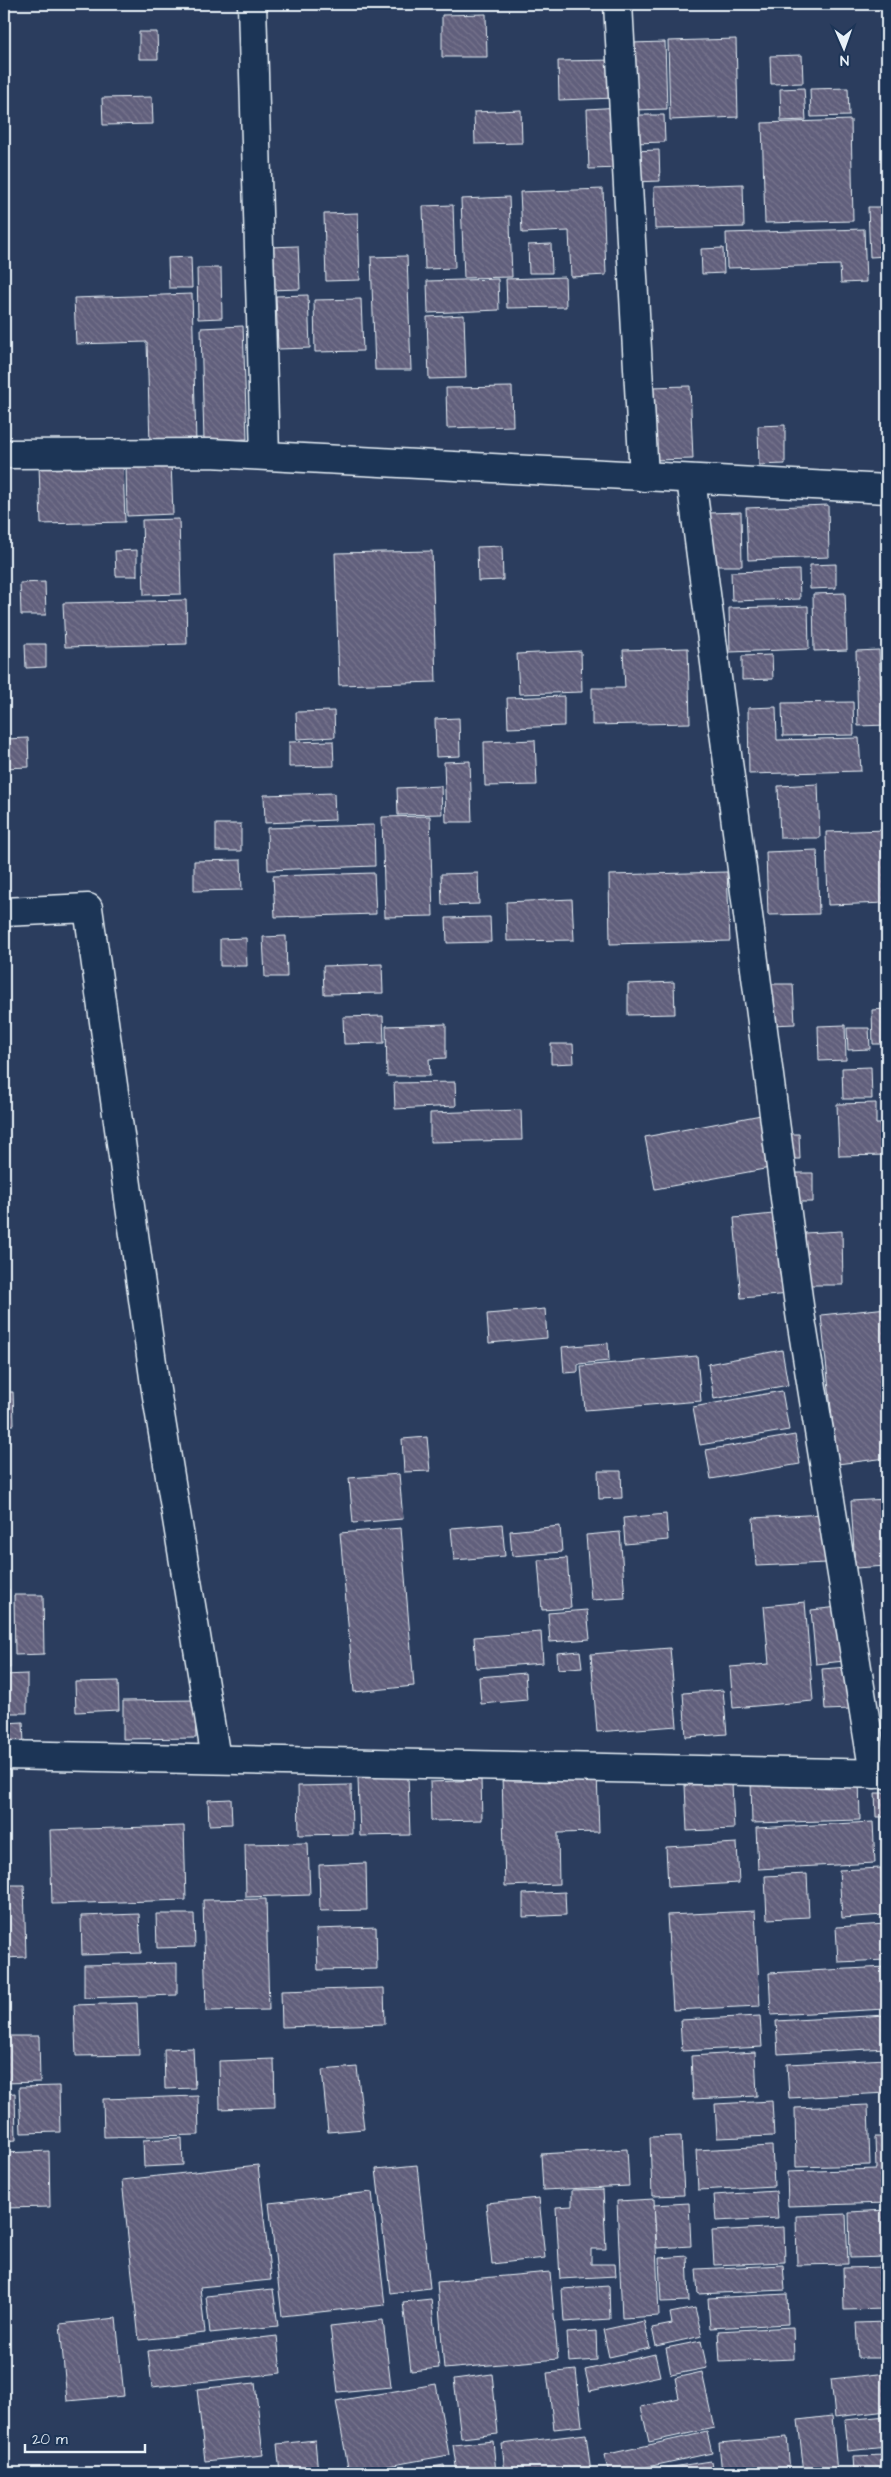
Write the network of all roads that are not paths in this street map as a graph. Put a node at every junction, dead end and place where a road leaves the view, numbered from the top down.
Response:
1 (252, 4) edge
2 (618, 4) edge
3 (4, 454) edge
4 (265, 455) junction
5 (644, 476) junction
6 (692, 479) junction
7 (887, 489) edge
8 (4, 912) edge
9 (4, 1755) edge
10 (216, 1759) junction
11 (881, 1774) edge

1 - 4 street
2 - 5 street
3 - 4 street
4 - 5 street
5 - 6 street
6 - 7 street
6 - 11 street
8 - 10 street
9 - 10 street
10 - 11 street

